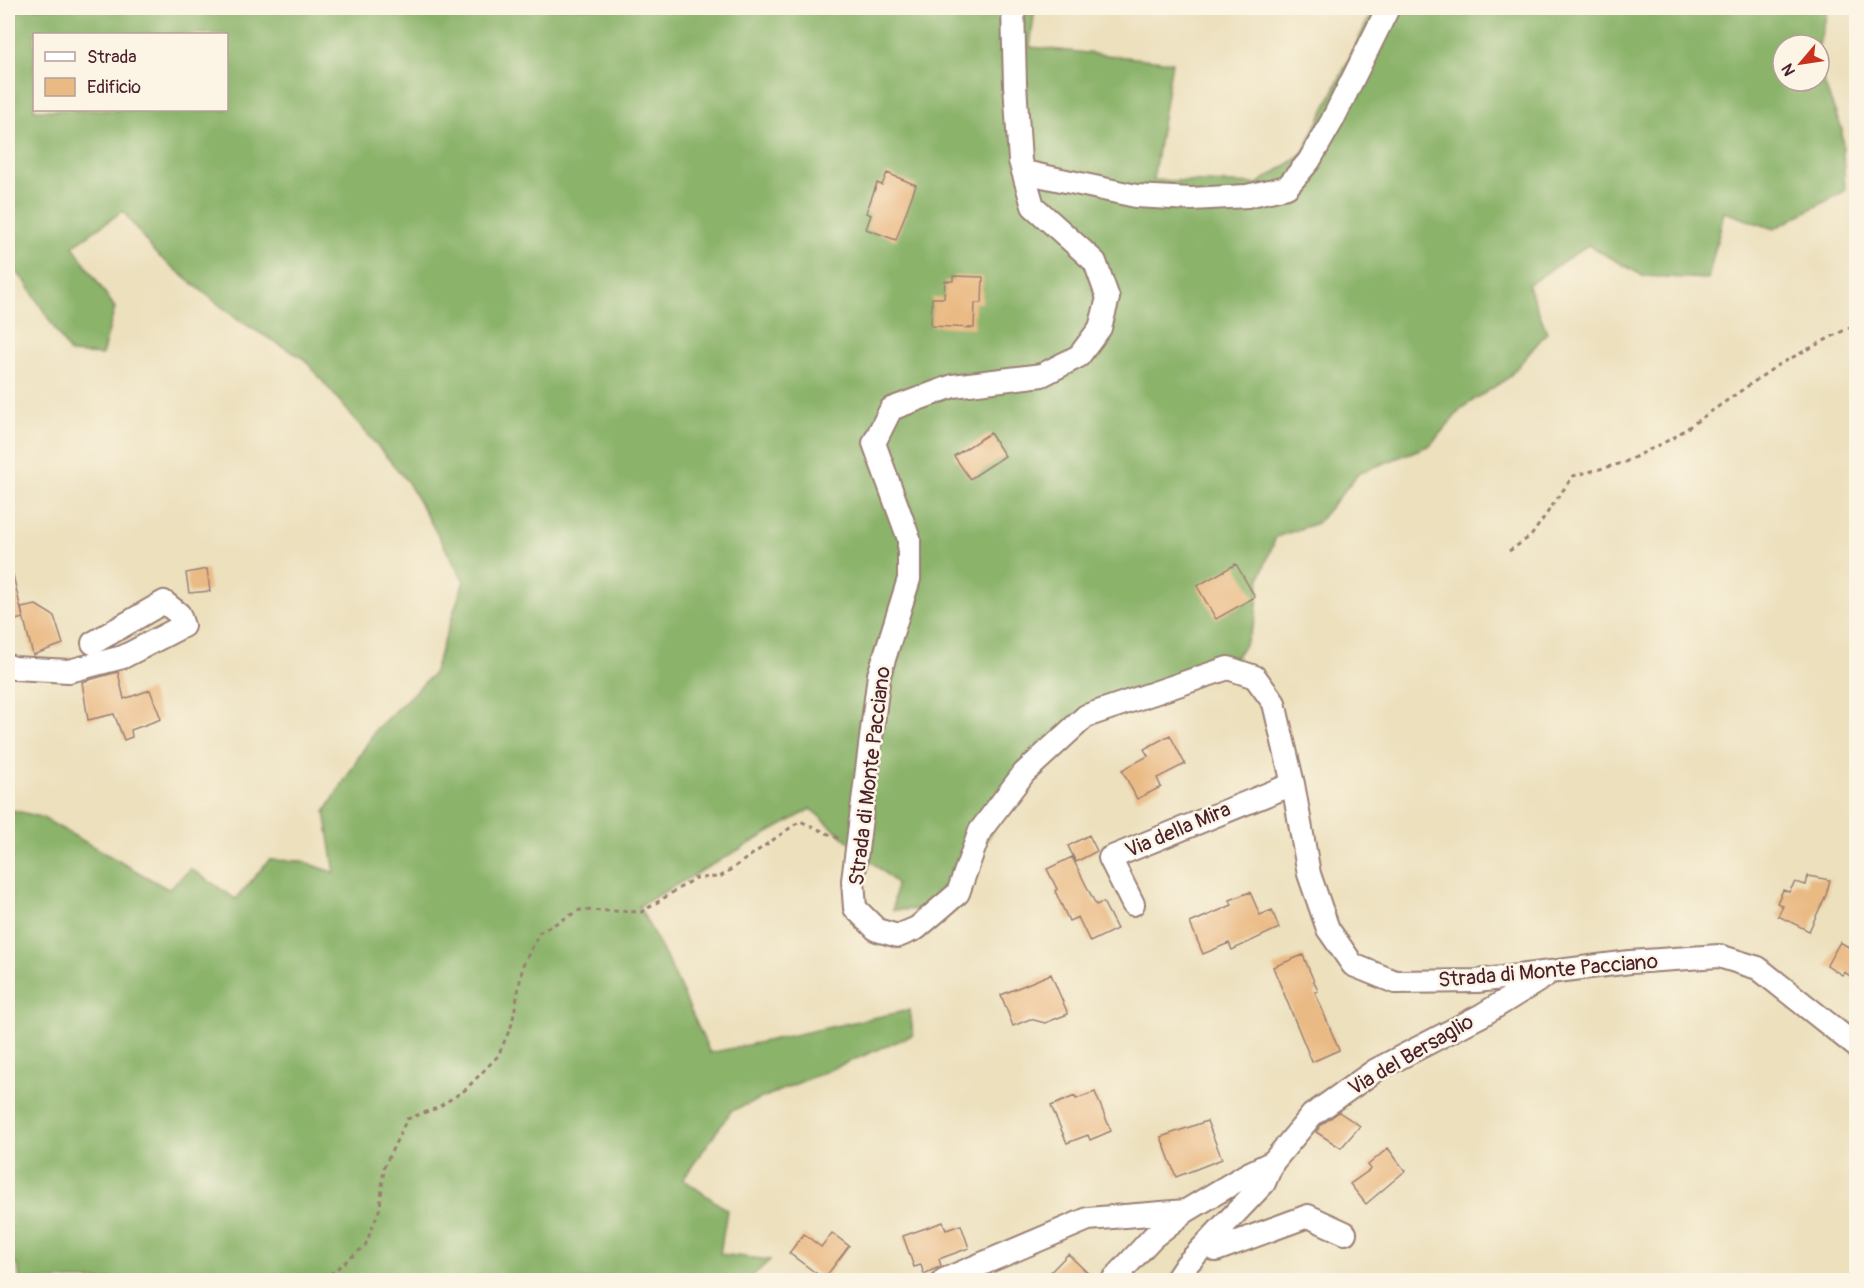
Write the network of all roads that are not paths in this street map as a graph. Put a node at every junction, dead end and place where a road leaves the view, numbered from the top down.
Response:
1 (1013, 8) edge
2 (1388, 8) edge
3 (1024, 172) junction
4 (93, 642) dead end
5 (8, 666) edge
6 (1293, 784) junction
7 (1133, 904) dead end
8 (1551, 973) junction
9 (1857, 1046) edge
10 (1273, 1162) junction
11 (1186, 1211) junction
12 (1345, 1233) dead end
13 (1206, 1245) junction
14 (944, 1281) edge
15 (1113, 1281) edge
16 (1176, 1281) edge

1 - 3 street, Strada di Monte Pacciano
2 - 3 street
3 - 6 street, Strada di Monte Pacciano
4 - 5 street
6 - 7 street, Via della Mira
6 - 8 street, Strada di Monte Pacciano
8 - 9 street, Strada di Monte Pacciano
8 - 10 street, Via del Bersaglio
10 - 11 street, Via del Bersaglio
10 - 13 street
11 - 14 street
11 - 15 street, Via del Bersaglio
12 - 13 street
13 - 16 street

